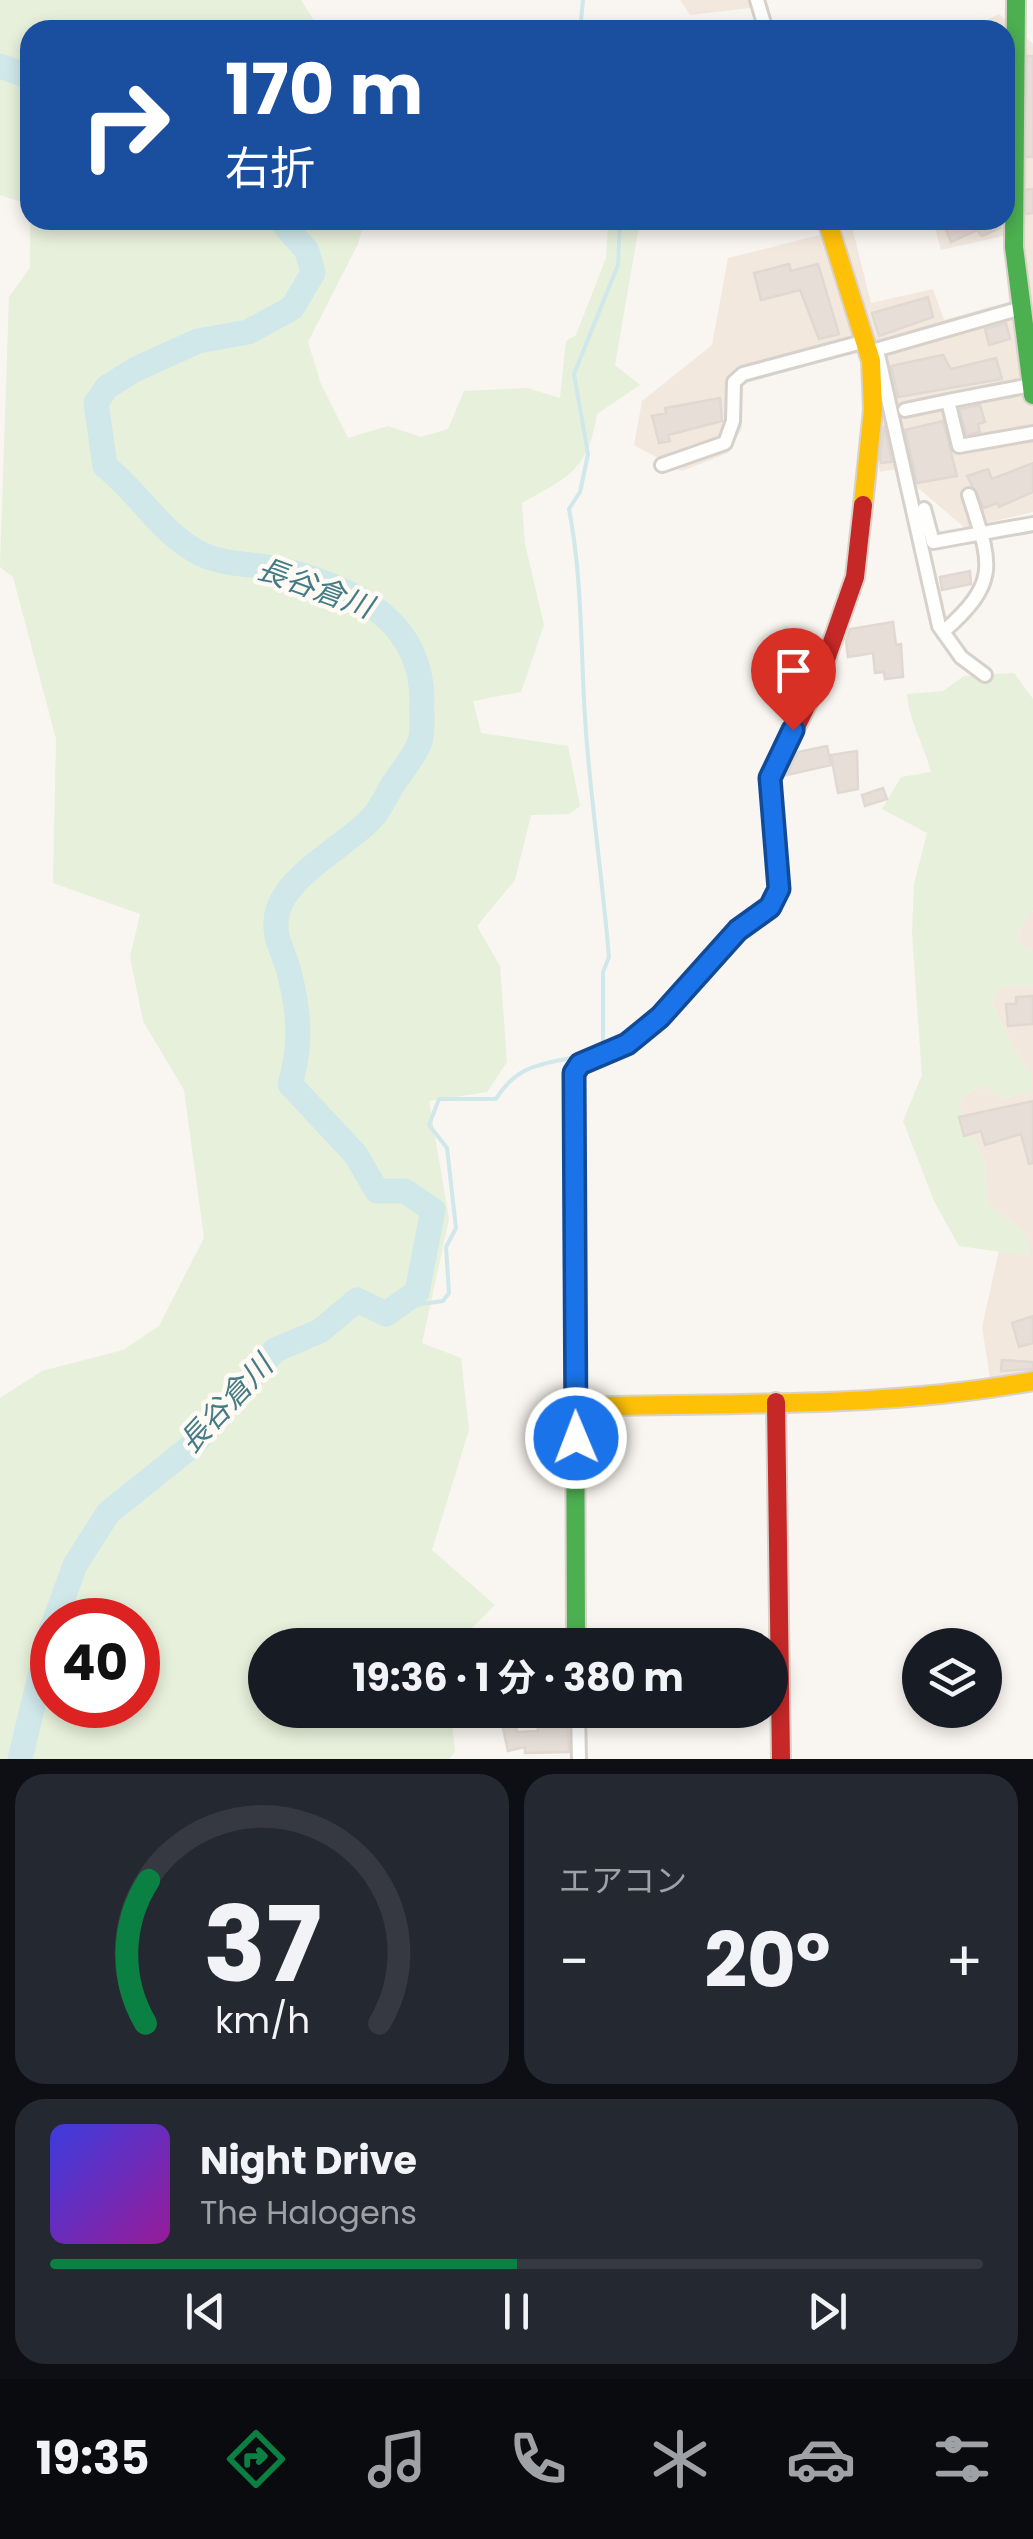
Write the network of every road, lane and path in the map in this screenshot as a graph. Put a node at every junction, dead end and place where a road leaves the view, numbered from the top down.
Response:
1 (830, 230) edge
2 (1013, 230) edge
3 (1018, 309) junction
4 (871, 348) junction
5 (1032, 390) edge
6 (948, 401) junction
7 (905, 410) dead end
8 (1033, 433) edge
9 (662, 465) dead end
10 (969, 495) dead end
11 (924, 509) dead end
12 (1033, 524) edge
13 (982, 536) junction
14 (943, 632) junction
15 (985, 675) dead end
16 (1033, 1381) edge
17 (776, 1402) junction
18 (576, 1408) junction
19 (576, 1628) edge
20 (578, 1728) edge
21 (579, 1759) edge
22 (781, 1759) edge

1 - 4 street
2 - 3 street
3 - 4 street
3 - 5 street
4 - 9 street
4 - 14 street
4 - 18 street
5 - 6 street
6 - 7 street
6 - 8 street
10 - 13 street
11 - 13 street
12 - 13 street
13 - 14 street
14 - 15 street
16 - 17 street
17 - 18 street
17 - 22 street
18 - 19 street
20 - 21 street

